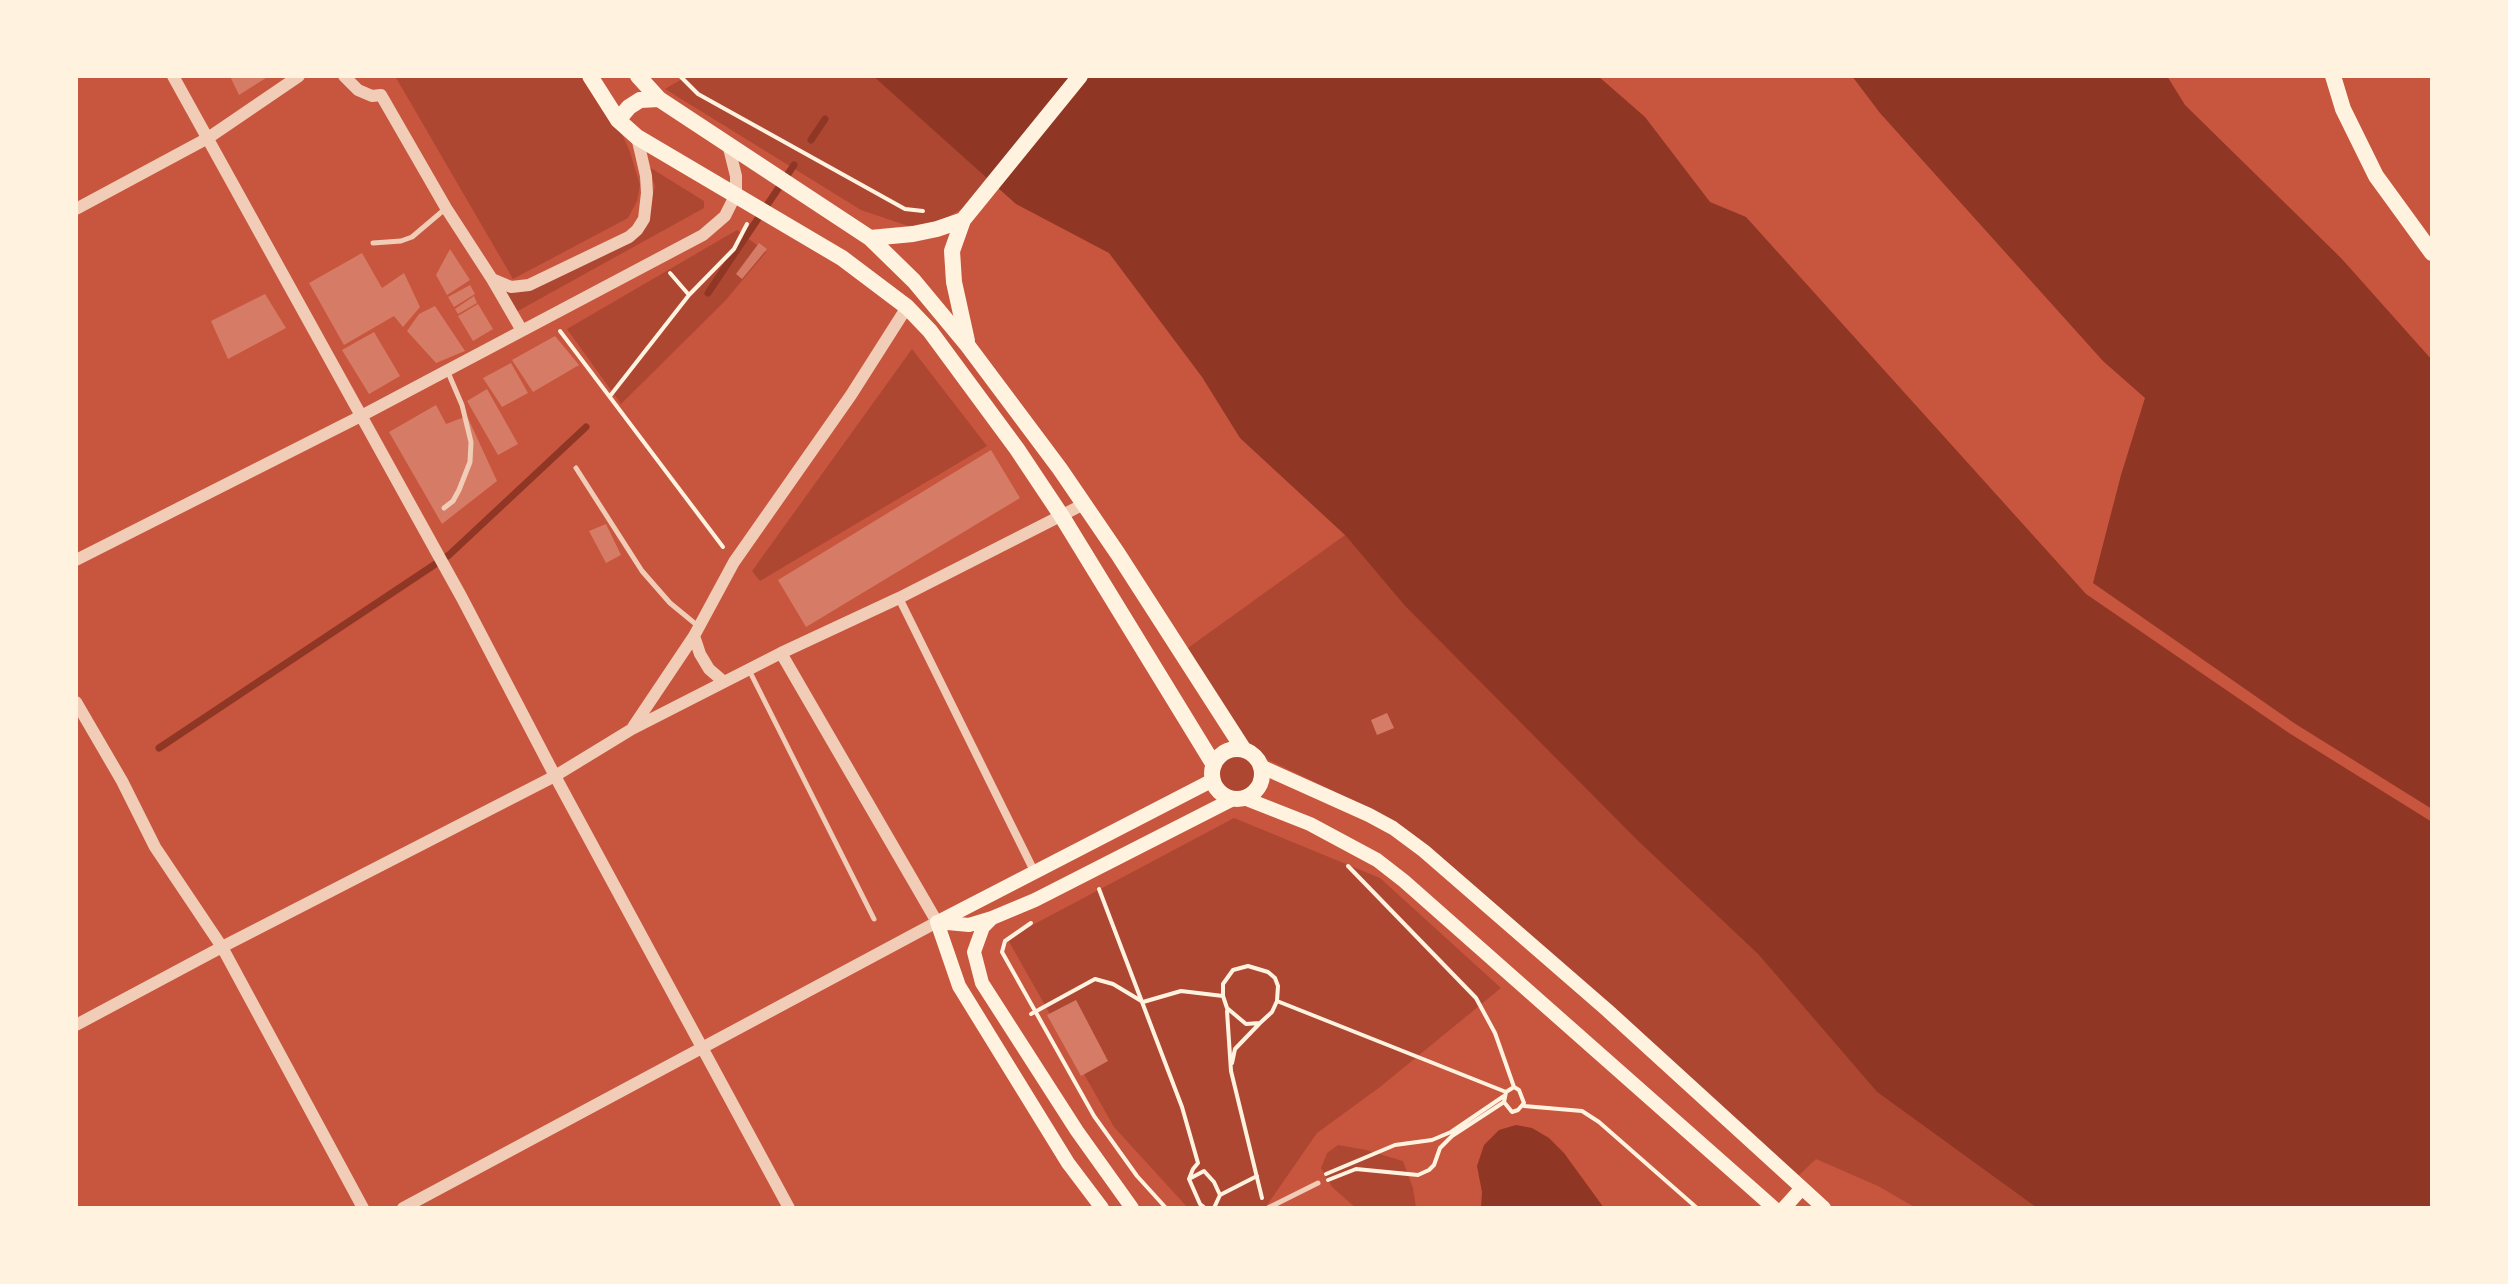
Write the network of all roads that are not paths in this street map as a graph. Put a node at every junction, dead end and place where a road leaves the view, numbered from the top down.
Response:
1 (173, 76) edge
2 (299, 76) edge
3 (344, 76) edge
4 (590, 76) edge
5 (638, 76) edge
6 (1080, 76) edge
7 (2333, 76) edge
8 (659, 99) junction
9 (618, 120) junction
10 (637, 137) junction
11 (208, 138) junction
12 (728, 144) junction
13 (736, 194) junction
14 (446, 208) junction
15 (76, 209) edge
16 (963, 220) junction
17 (870, 238) junction
18 (373, 243) dead end
19 (2432, 253) edge
20 (492, 279) junction
21 (907, 307) junction
22 (521, 329) junction
23 (968, 346) junction
24 (447, 369) junction
25 (361, 416) junction
26 (576, 468) dead end
27 (1084, 504) junction
28 (444, 508) dead end
29 (1061, 515) junction
30 (76, 560) edge
31 (899, 598) junction
32 (697, 631) junction
33 (781, 653) junction
34 (749, 669) junction
35 (724, 682) junction
36 (76, 703) edge
37 (632, 729) junction
38 (1244, 750) junction
39 (1260, 766) junction
40 (1213, 772) junction
41 (555, 776) junction
42 (1240, 798) junction
43 (1035, 873) junction
44 (992, 918) junction
45 (874, 919) dead end
46 (937, 922) junction
47 (222, 947) junction
48 (76, 1025) edge
49 (703, 1047) junction
50 (1317, 1181) road end
51 (1802, 1188) junction
52 (1266, 1206) edge
53 (363, 1208) edge
54 (403, 1208) edge
55 (789, 1208) edge
56 (1102, 1208) edge
57 (1132, 1208) edge
58 (1774, 1208) edge
59 (1784, 1208) edge
60 (1824, 1208) edge

1 - 11 street
2 - 11 street
3 - 14 street
4 - 9 main road
5 - 8 main road
6 - 16 main road
7 - 19 main road
8 - 9 main road
8 - 12 main road
9 - 10 main road
10 - 13 main road
10 - 20 street
11 - 15 street
11 - 25 street
12 - 13 street
12 - 17 main road
13 - 21 main road
13 - 22 street
14 - 18 lane
14 - 20 street
16 - 17 main road
16 - 23 main road
17 - 23 main road
20 - 22 street
21 - 29 main road
21 - 32 street
22 - 24 street
23 - 27 main road
24 - 25 street
24 - 28 lane
25 - 30 street
25 - 41 street
26 - 32 lane
27 - 29 street
27 - 38 main road
29 - 31 street
29 - 40 main road
31 - 33 street
31 - 43 street
32 - 35 street
32 - 37 street
33 - 34 street
33 - 46 street
34 - 35 street
34 - 45 lane
35 - 37 street
36 - 47 street
37 - 41 street
38 - 39 main road
38 - 40 main road
39 - 42 main road
39 - 51 main road
40 - 42 main road
40 - 43 main road
41 - 47 street
41 - 49 street
42 - 44 main road
42 - 58 main road
43 - 46 main road
44 - 46 main road
44 - 57 main road
46 - 49 street
46 - 56 main road
47 - 48 street
47 - 53 street
49 - 54 street
49 - 55 street
50 - 52 lane
51 - 59 main road
51 - 60 main road

